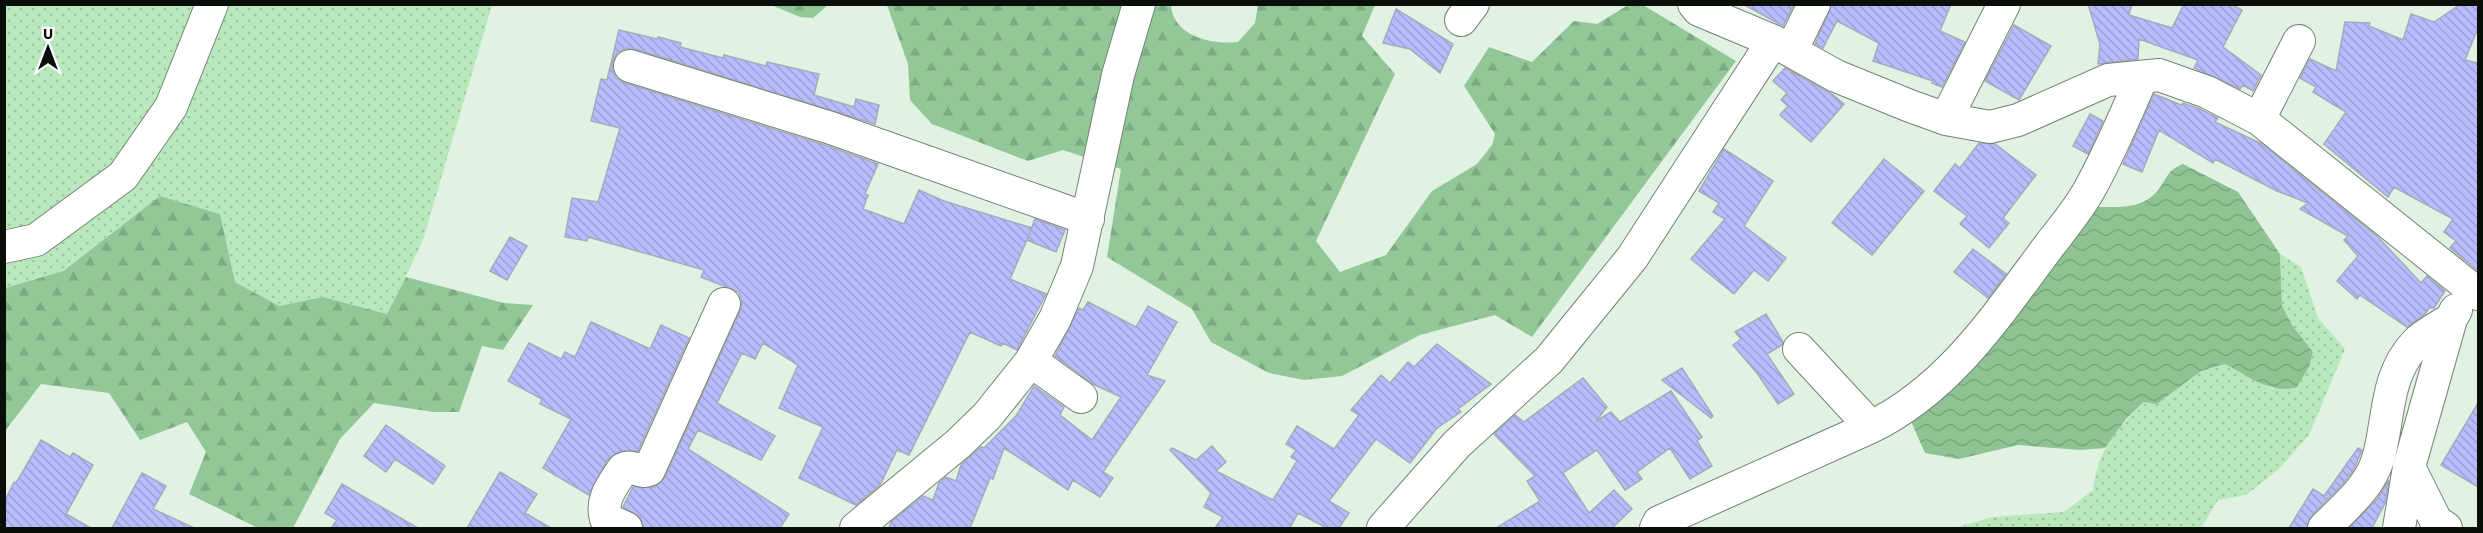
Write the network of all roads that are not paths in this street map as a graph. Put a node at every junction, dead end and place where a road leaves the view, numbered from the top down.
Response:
1 (212, 4) edge
2 (1139, 4) edge
3 (1694, 4) edge
4 (1814, 4) edge
5 (2004, 4) edge
6 (2299, 41) dead end
7 (1782, 46) junction
8 (630, 66) dead end
9 (2142, 76) junction
10 (1946, 119) junction
11 (2259, 119) junction
12 (1088, 219) junction
13 (4, 247) edge
14 (2474, 290) edge
15 (724, 304) dead end
16 (2451, 319) junction
17 (1799, 349) dead end
18 (1031, 361) junction
19 (1081, 397) dead end
20 (1871, 427) junction
21 (2409, 466) junction
22 (1395, 524) edge
23 (2439, 526) edge
24 (626, 528) edge
25 (856, 528) edge
26 (1656, 528) edge
27 (2325, 528) edge
28 (2399, 528) edge

1 - 13 street
2 - 12 street
3 - 7 street
4 - 7 street
5 - 10 street
6 - 11 street
7 - 10 street
7 - 22 street
8 - 12 street
9 - 10 street
9 - 11 street
9 - 20 street
11 - 14 street
12 - 18 street
14 - 16 street
15 - 24 street
16 - 21 street
16 - 27 street
17 - 20 street
18 - 19 street
18 - 25 street
20 - 26 street
21 - 23 street
21 - 28 street

